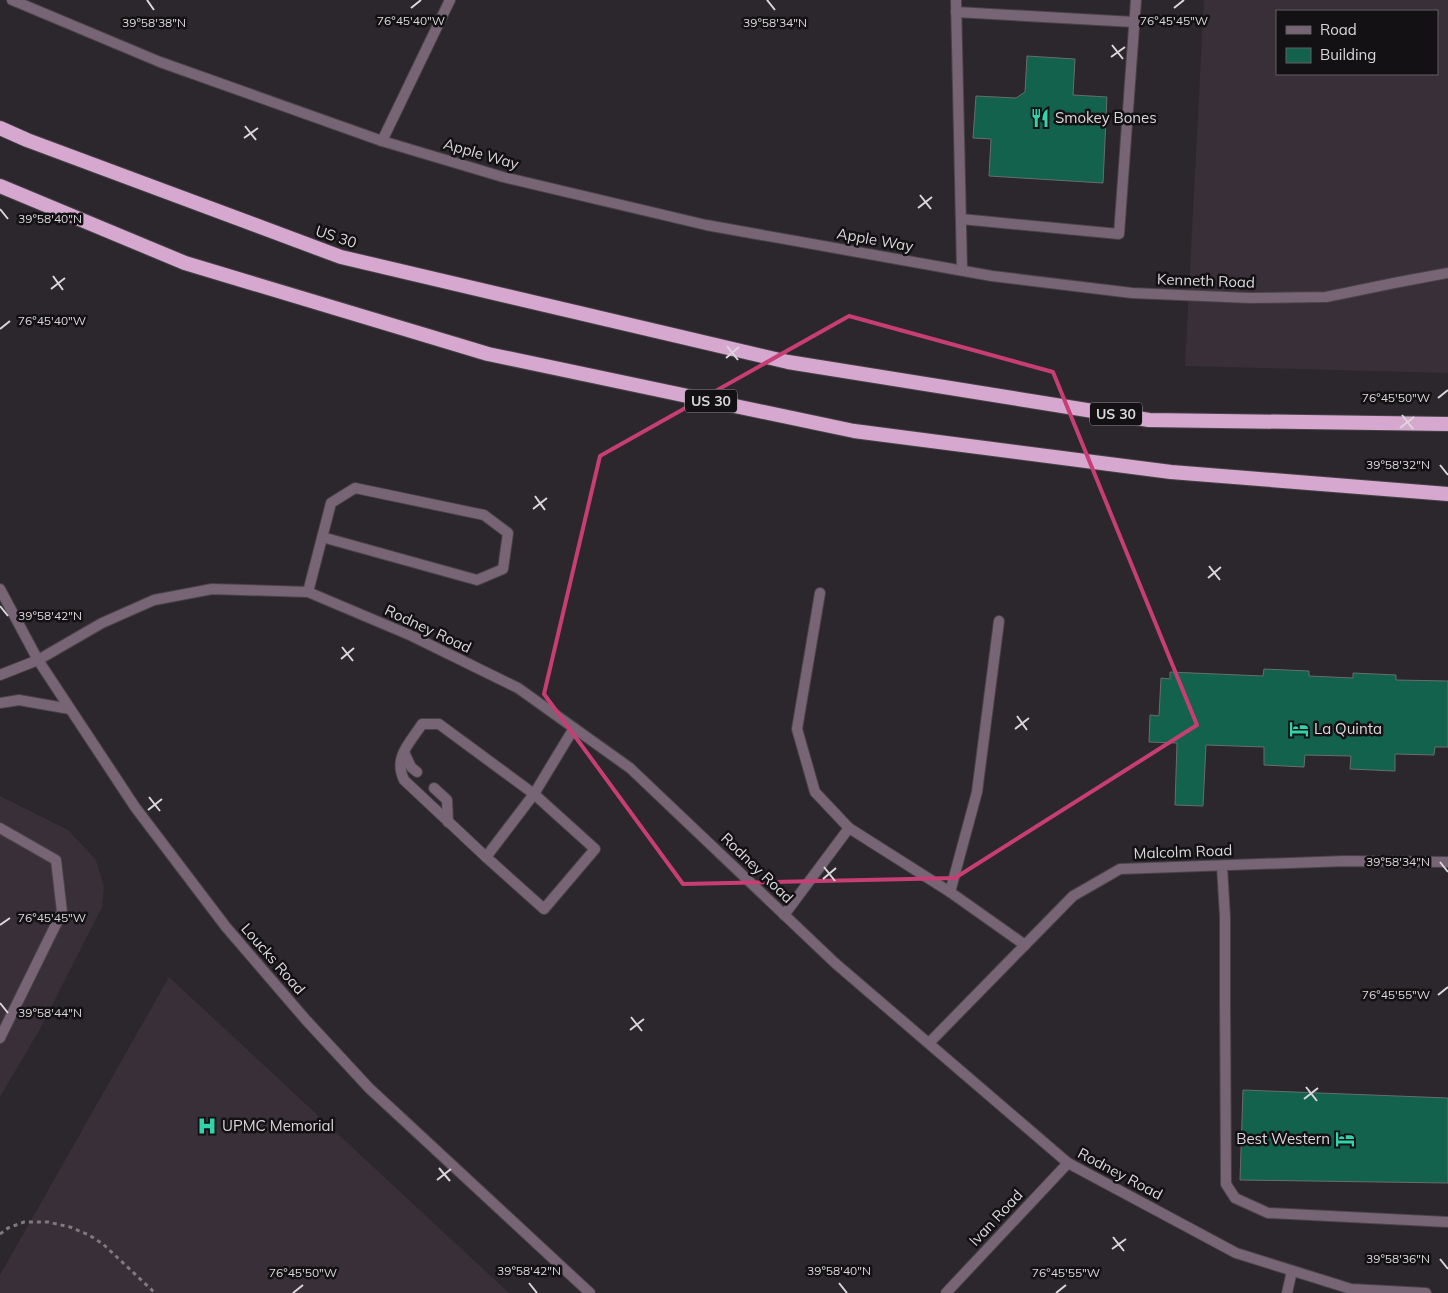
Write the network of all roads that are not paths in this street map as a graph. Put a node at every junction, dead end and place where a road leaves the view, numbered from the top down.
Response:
1 (12, 0) edge
2 (450, 0) edge
3 (956, 0) edge
4 (1136, 0) edge
5 (956, 12) junction
6 (1134, 22) junction
7 (0, 128) edge
8 (382, 141) junction
9 (0, 186) edge
10 (961, 219) junction
11 (962, 270) junction
12 (1448, 273) edge
13 (1448, 424) edge
14 (1448, 494) edge
15 (322, 537) junction
16 (0, 589) edge
17 (308, 592) junction
18 (820, 593) dead end
19 (999, 621) dead end
20 (38, 660) junction
21 (0, 675) edge
22 (0, 703) edge
23 (70, 709) junction
24 (574, 728) junction
25 (404, 752) junction
26 (416, 772) dead end
27 (434, 788) dead end
28 (534, 794) junction
29 (448, 822) junction
30 (0, 828) edge
31 (850, 828) junction
32 (486, 858) junction
33 (1448, 862) edge
34 (1222, 866) junction
35 (950, 892) junction
36 (784, 915) junction
37 (1025, 945) junction
38 (0, 1038) edge
39 (928, 1043) junction
40 (1068, 1164) junction
41 (1448, 1222) edge
42 (1292, 1271) junction
43 (590, 1293) edge
44 (946, 1293) edge
45 (1287, 1293) edge
46 (1426, 1293) edge

1 - 8 street, Apple Way
2 - 8 street
3 - 5 street
4 - 6 street
5 - 6 street
5 - 10 street
6 - 10 street
7 - 13 highway, US 30 / US 30
8 - 11 street, Apple Way
9 - 14 highway, US 30 / US 30
10 - 11 street
11 - 12 street, Kenneth Road
15 - 15 street
15 - 17 street
16 - 20 street, Loucks Road
17 - 20 street, Rodney Road
17 - 24 street, Rodney Road
18 - 31 street
19 - 35 street
20 - 21 street, Rodney Road
20 - 23 street, Loucks Road
22 - 23 street
23 - 43 street, Loucks Road
24 - 28 street
24 - 36 street, Rodney Road
25 - 26 street
25 - 28 street
25 - 29 street
27 - 29 street
28 - 32 street
28 - 32 street
29 - 32 street
30 - 38 street
31 - 35 street
31 - 36 street
33 - 34 street, Malcolm Road
34 - 37 street, Malcolm Road
34 - 41 street
35 - 37 street
36 - 39 street, Rodney Road
37 - 39 street, Malcolm Road
39 - 40 street, Rodney Road
40 - 42 street, Rodney Road
40 - 44 street, Ivan Road
42 - 45 street
42 - 46 street, Rodney Road

